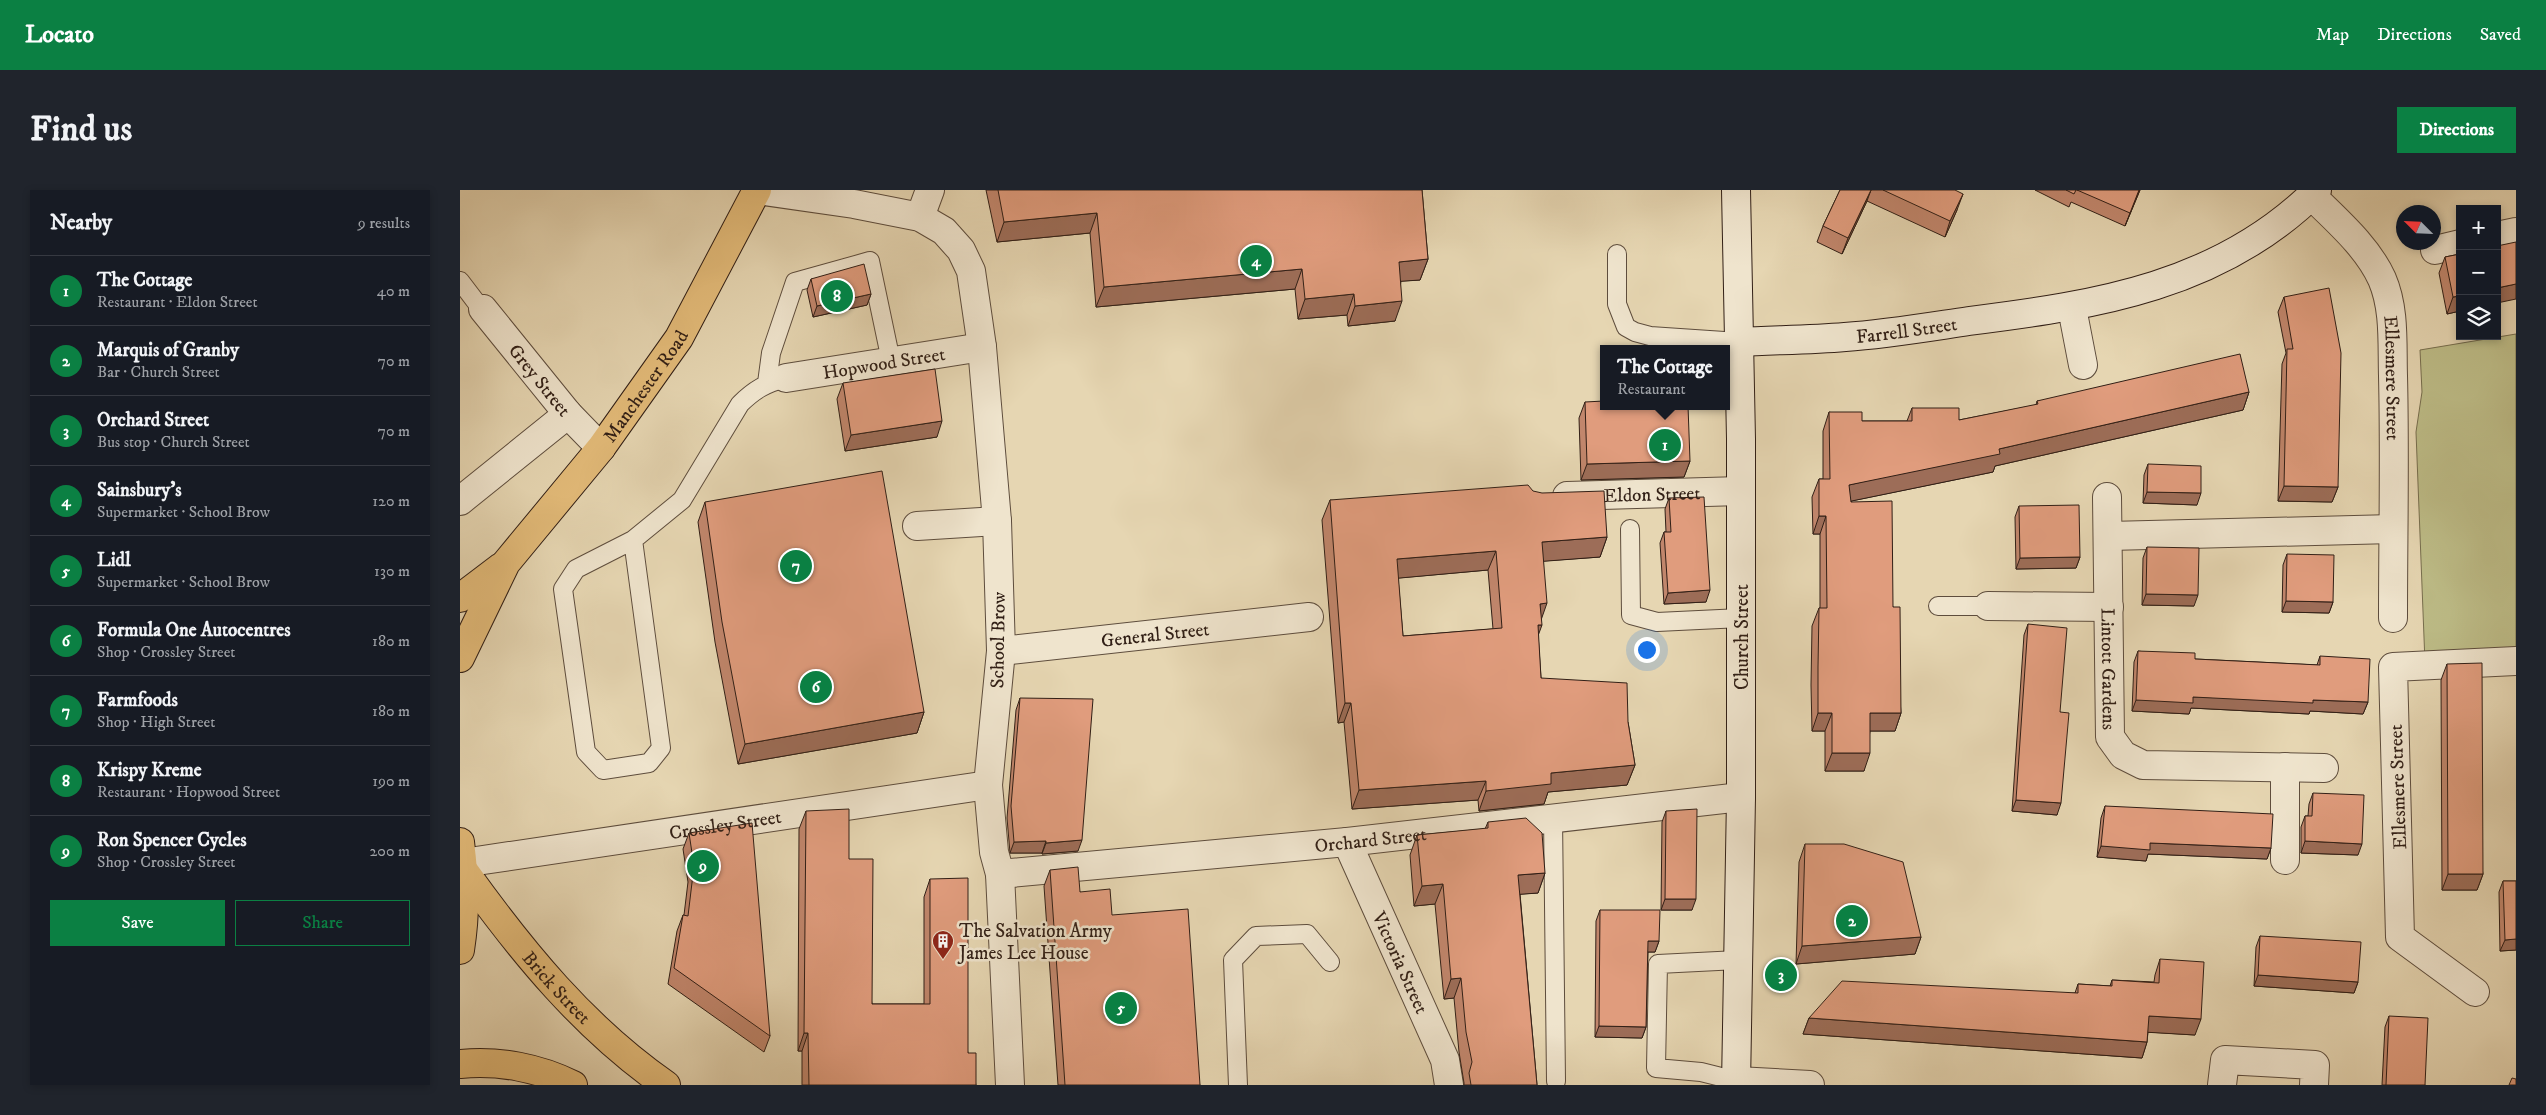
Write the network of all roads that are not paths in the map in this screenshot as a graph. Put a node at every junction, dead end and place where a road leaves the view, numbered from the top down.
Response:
1 (757, 190) edge
2 (930, 190) edge
3 (1736, 190) edge
4 (2314, 193) edge
5 (920, 217) junction
6 (2516, 232) edge
7 (2501, 235) edge
8 (1617, 254) dead end
9 (460, 282) edge
10 (483, 308) joint
11 (2072, 308) junction
12 (1739, 342) junction
13 (982, 348) junction
14 (891, 361) junction
15 (2083, 365) dead end
16 (776, 380) junction
17 (568, 414) junction
18 (601, 448) junction
19 (1741, 491) junction
20 (1543, 497) edge
21 (2107, 497) dead end
22 (460, 501) edge
23 (996, 520) junction
24 (916, 526) dead end
25 (1630, 529) dead end
26 (2393, 529) junction
27 (2109, 536) junction
28 (633, 540) junction
29 (506, 563) junction
30 (460, 598) edge
31 (1938, 606) dead end
32 (1988, 606) joint
33 (2109, 607) junction
34 (1309, 617) dead end
35 (1741, 618) junction
36 (2393, 618) dead end
37 (1001, 652) junction
38 (460, 658) edge
39 (2516, 661) edge
40 (2285, 767) junction
41 (2324, 768) dead end
42 (988, 785) junction
43 (1741, 796) junction
44 (1553, 817) junction
45 (1347, 842) junction
46 (462, 859) edge
47 (2286, 860) dead end
48 (1000, 874) junction
49 (460, 950) edge
50 (1738, 960) junction
51 (1330, 962) dead end
52 (2475, 992) dead end
53 (460, 1064) edge
54 (1556, 1081) dead end
55 (1736, 1083) edge
56 (573, 1085) edge
57 (666, 1085) edge
58 (1010, 1085) edge
59 (1238, 1085) edge
60 (1449, 1085) edge
61 (1810, 1085) edge
62 (2222, 1085) edge
63 (2314, 1085) edge

1 - 5 street, School Brow
1 - 18 main road, Manchester Road
2 - 5 street
3 - 12 street, Church Street
4 - 11 street, Farrell Street
4 - 26 street, Ellesmere Street
5 - 13 street, School Brow
6 - 7 street
8 - 12 lane
9 - 10 lane
10 - 17 street, Grey Street
11 - 12 street, Farrell Street
11 - 15 street
12 - 19 street, Church Street
13 - 14 street, Hopwood Street
13 - 23 street, School Brow
14 - 16 street, Hopwood Street
14 - 16 lane
16 - 28 lane
17 - 18 street, Grey Street
17 - 22 street
18 - 29 main road, Manchester Road
19 - 20 street, Eldon Street
19 - 35 street, Church Street
21 - 27 street, Lintott Gardens
23 - 24 street
23 - 37 street, School Brow
25 - 35 lane
26 - 27 street
26 - 36 street, Ellesmere Street
27 - 33 street, Lintott Gardens
28 - 28 lane
29 - 30 main road, Manchester Road
29 - 38 main road, Manchester Road
31 - 32 lane
32 - 33 street
33 - 40 street, Lintott Gardens
34 - 37 street, General Street
35 - 43 street, Church Street
37 - 42 street, School Brow
39 - 52 street, Ellesmere Street
40 - 41 street, Lintott Gardens
40 - 47 street
42 - 46 street, Crossley Street
42 - 48 street, School Brow
43 - 44 street, Orchard Street
43 - 50 street, Church Street
44 - 45 street, Orchard Street
44 - 54 lane
45 - 48 street, Orchard Street
45 - 60 street, Victoria Street
46 - 49 main road
46 - 57 main road, Brick Street
48 - 58 street, School Brow
50 - 55 street, Church Street
50 - 55 lane
51 - 59 lane
53 - 56 main road
55 - 61 street
62 - 63 street

